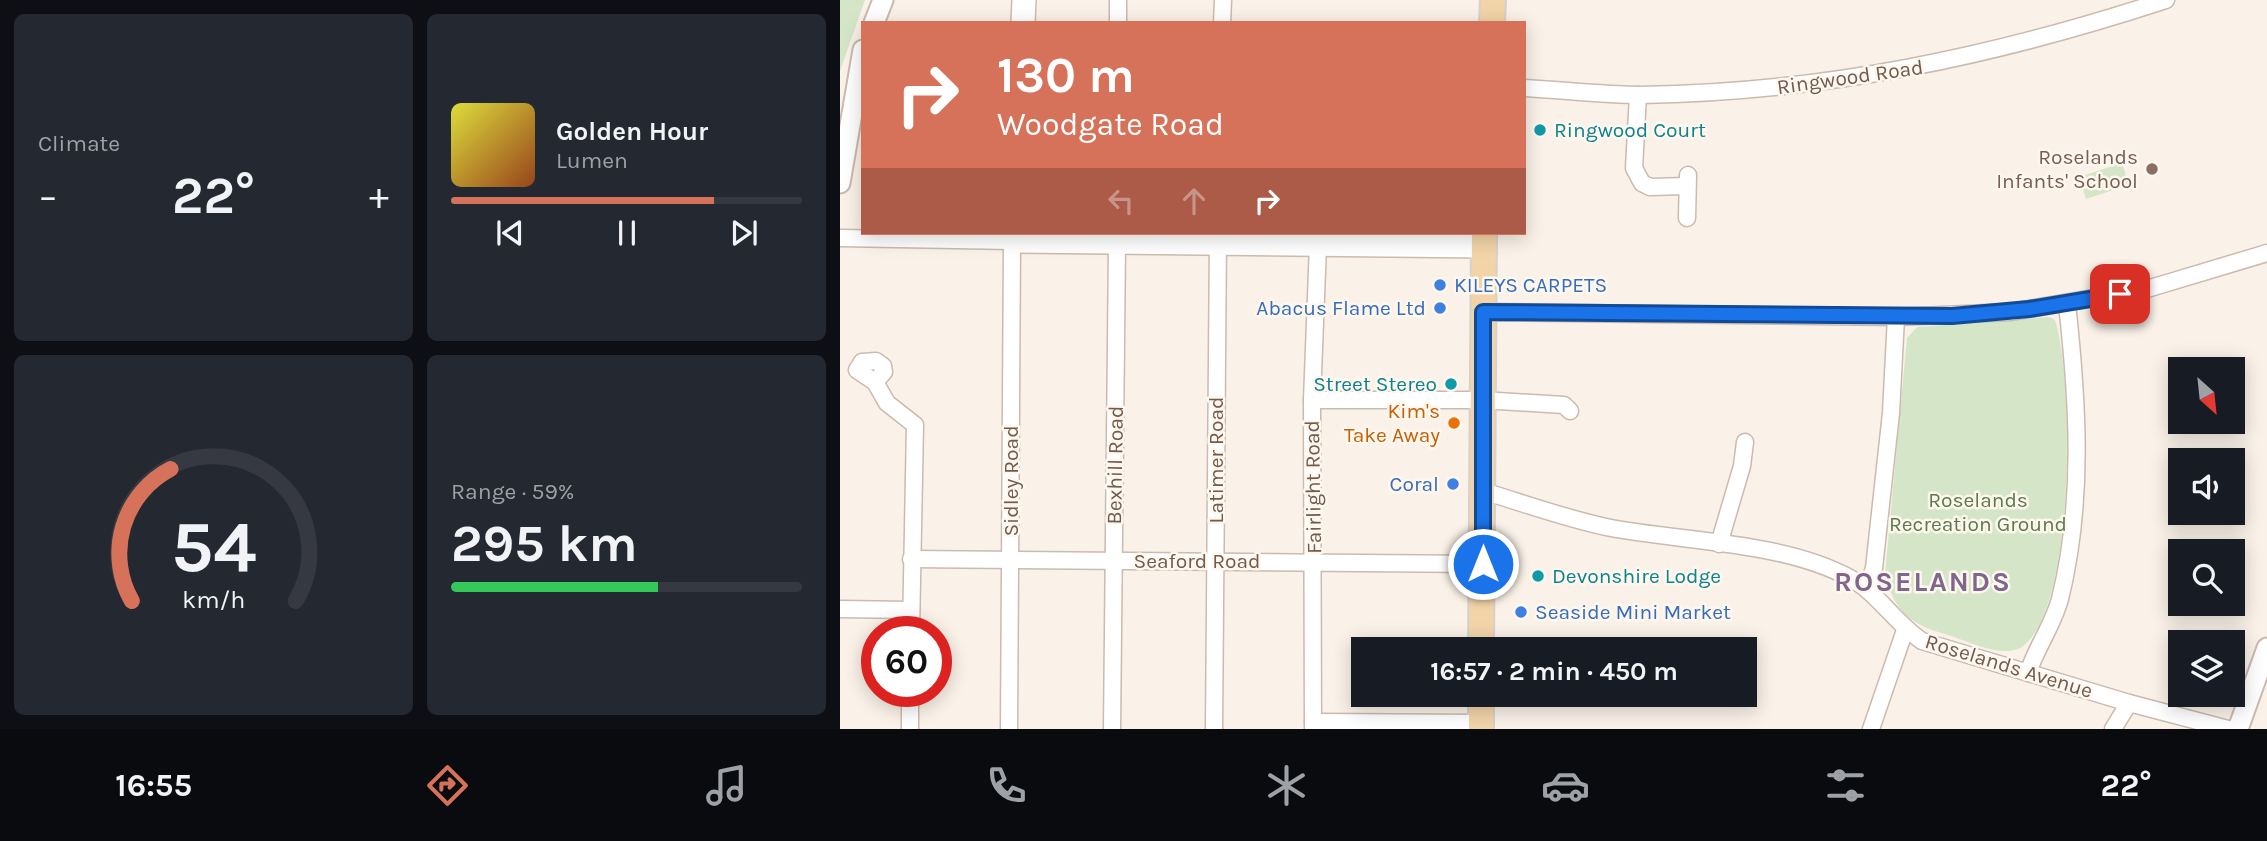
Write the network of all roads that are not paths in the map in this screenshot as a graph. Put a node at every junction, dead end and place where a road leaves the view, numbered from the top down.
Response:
1 (883, 0) edge
2 (1024, 0) edge
3 (1118, 0) edge
4 (1223, 0) edge
5 (1493, 0) edge
6 (2166, 0) edge
7 (875, 21) edge
8 (1023, 21) edge
9 (1118, 21) edge
10 (1222, 21) edge
11 (1492, 21) edge
12 (861, 62) edge
13 (1526, 88) edge
14 (1638, 95) junction
15 (840, 183) edge
16 (1687, 218) dead end
17 (1012, 237) edge
18 (1218, 237) edge
19 (840, 238) edge
20 (1411, 239) edge
21 (1484, 239) edge
22 (1117, 244) junction
23 (1318, 245) junction
24 (2267, 253) edge
25 (2067, 304) junction
26 (1483, 312) junction
27 (1896, 317) junction
28 (876, 382) dead end
29 (1312, 400) junction
30 (1482, 400) junction
31 (1570, 411) dead end
32 (1745, 442) dead end
33 (1483, 491) junction
34 (1719, 544) junction
35 (911, 559) junction
36 (1011, 559) junction
37 (1114, 561) junction
38 (1216, 561) junction
39 (1314, 561) junction
40 (1483, 564) junction
41 (1867, 589) junction
42 (840, 609) edge
43 (911, 610) junction
44 (911, 616) edge
45 (1905, 630) junction
46 (1481, 637) edge
47 (2267, 649) edge
48 (2028, 673) junction
49 (2129, 703) junction
50 (910, 707) edge
51 (1481, 707) edge
52 (1313, 725) edge
53 (1481, 726) edge
54 (910, 729) edge
55 (1009, 729) edge
56 (1112, 729) edge
57 (1214, 729) edge
58 (1871, 729) edge
59 (2113, 729) edge
60 (2228, 729) edge
61 (2238, 729) edge

1 - 7 street
2 - 8 main road
3 - 9 street
4 - 10 street
5 - 11 main road
6 - 14 street, Ringwood Road
12 - 15 street
13 - 14 street, Ringwood Road
14 - 16 street
17 - 19 street
17 - 22 main road
17 - 36 street, Sidley Road
18 - 22 main road
18 - 23 main road
18 - 38 street, Latimer Road
20 - 21 main road
20 - 23 main road
21 - 26 main road
22 - 37 street, Bexhill Road
23 - 29 street, Fairlight Road
24 - 25 street
25 - 27 street
25 - 48 street
26 - 27 street
26 - 30 main road
27 - 41 street
28 - 35 street
29 - 30 street
29 - 39 street, Fairlight Road
30 - 31 street
30 - 33 main road
32 - 34 street
33 - 34 street, Roselands Avenue
33 - 40 main road
34 - 41 street, Roselands Avenue
35 - 36 street, Seaford Road
35 - 43 street
36 - 37 street, Seaford Road
36 - 55 street, Sidley Road
37 - 38 street, Seaford Road
37 - 56 street, Bexhill Road
38 - 39 street, Seaford Road
38 - 57 street, Latimer Road
39 - 40 street, Seaford Road
39 - 52 street, Fairlight Road
40 - 46 main road
41 - 45 street, Roselands Avenue
42 - 43 street
43 - 44 street
45 - 48 street, Roselands Avenue
45 - 58 street
47 - 61 street
48 - 49 street, Roselands Avenue
49 - 59 street
49 - 60 street, Roselands Avenue
50 - 54 street
51 - 53 main road
52 - 53 street

